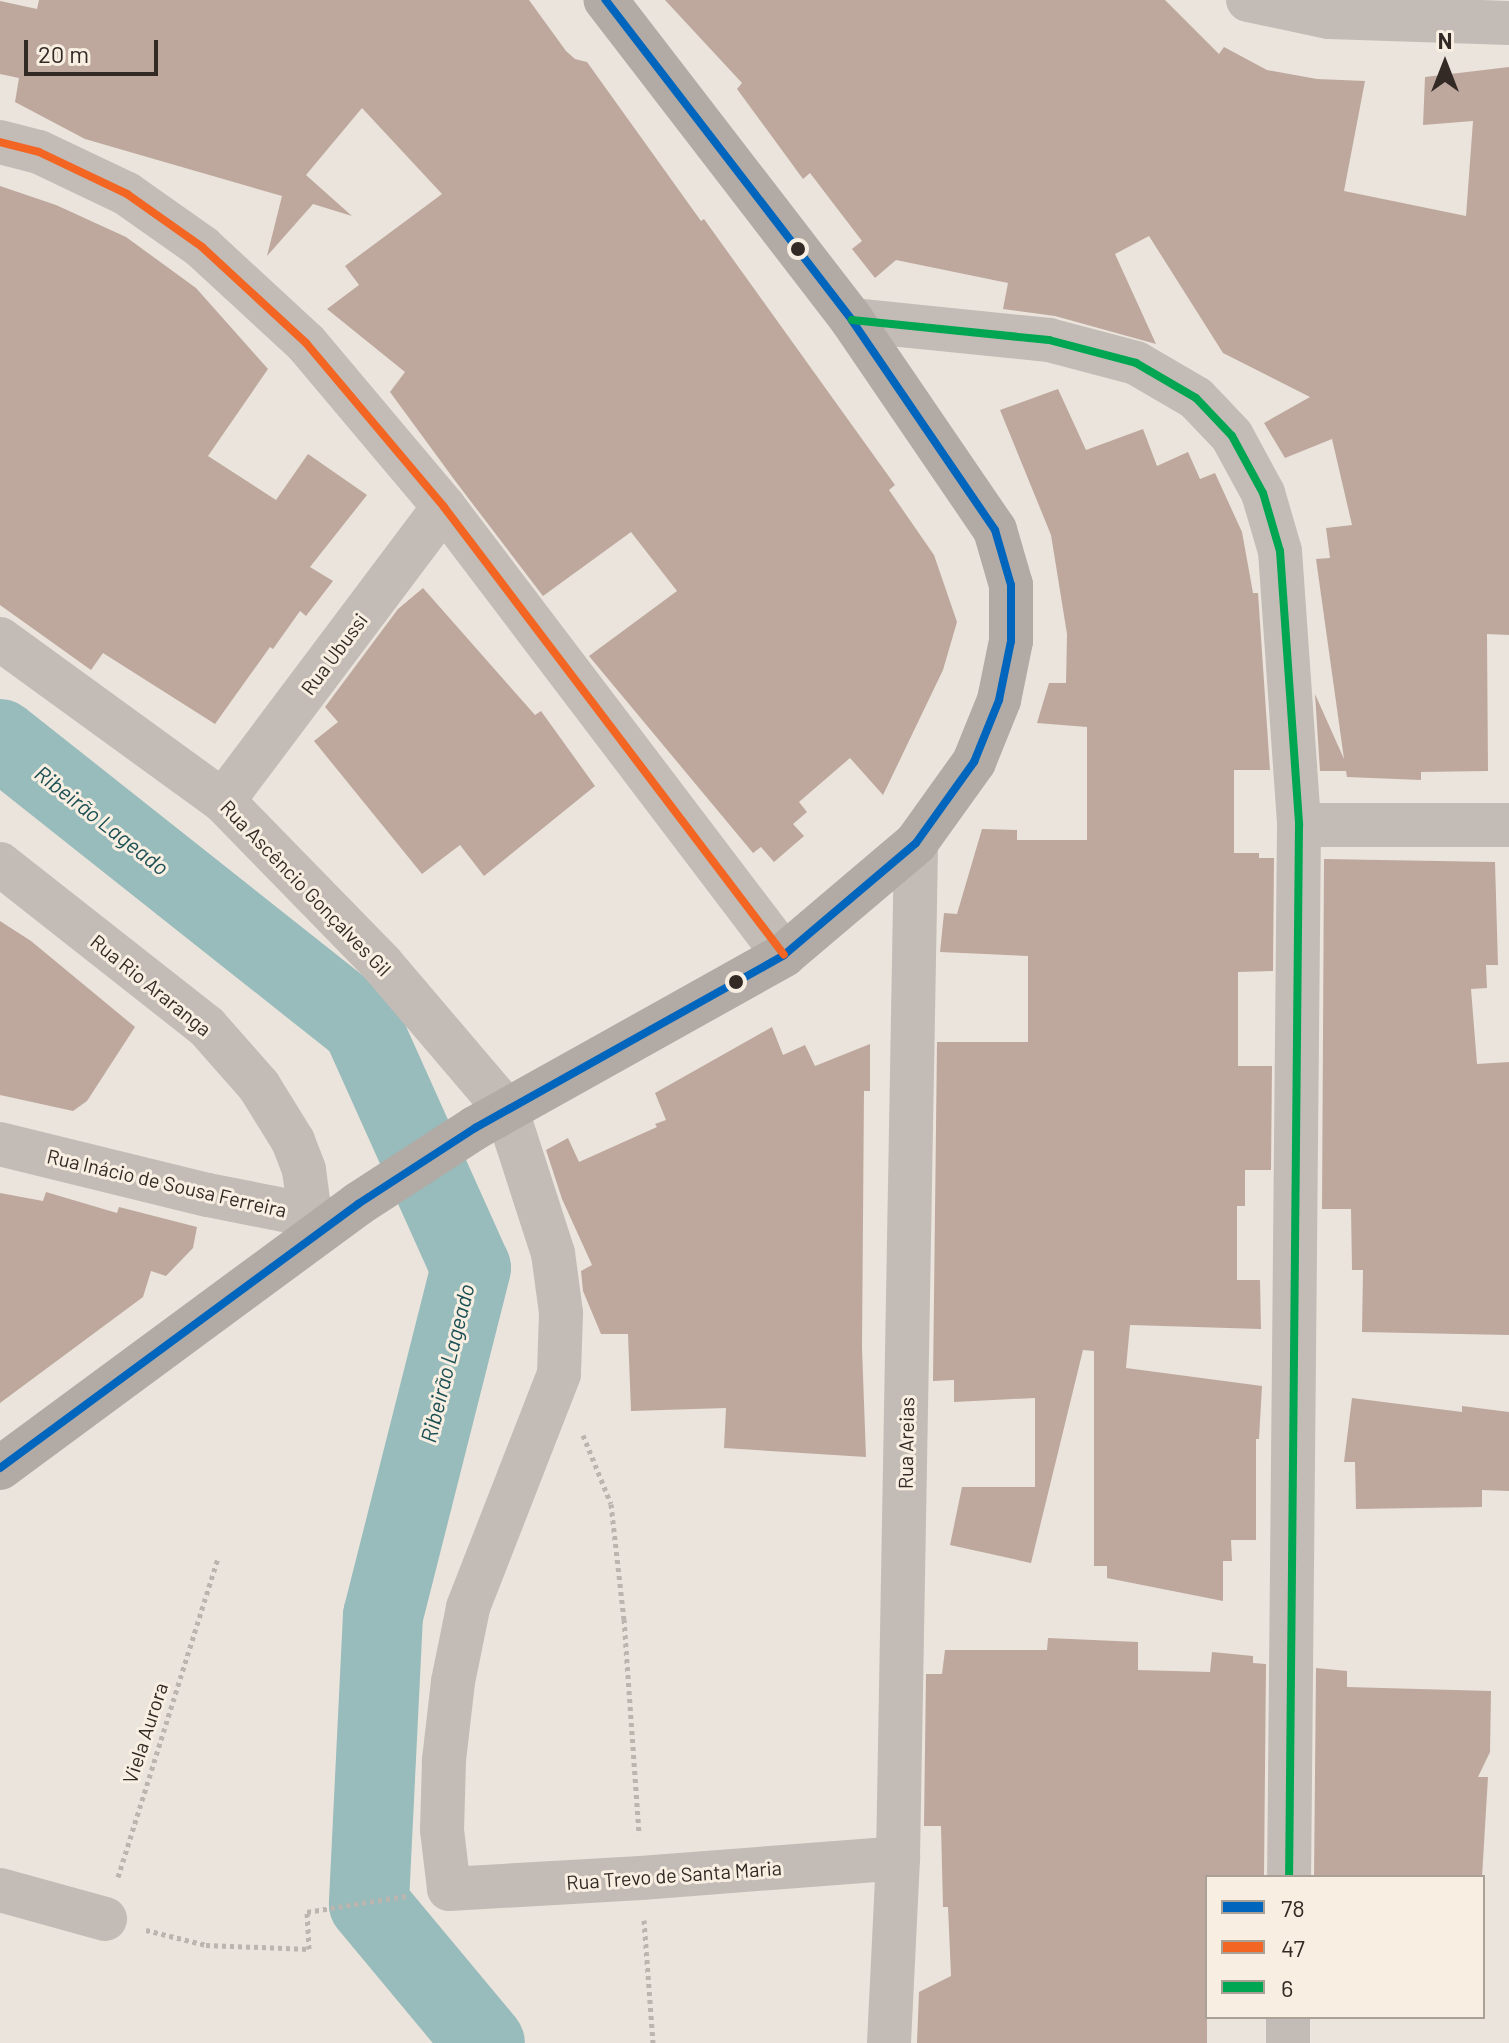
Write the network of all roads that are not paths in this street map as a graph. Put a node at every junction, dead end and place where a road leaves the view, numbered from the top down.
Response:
1 (606, 0) edge
2 (1253, 1) edge
3 (1509, 23) edge
4 (0, 142) edge
5 (852, 320) junction
6 (444, 507) junction
7 (0, 639) edge
8 (223, 801) junction
9 (1299, 825) junction
10 (1509, 825) edge
11 (916, 843) junction
12 (0, 864) edge
13 (784, 955) junction
14 (491, 1120) junction
15 (0, 1144) edge
16 (334, 1213) junction
17 (0, 1468) edge
18 (898, 1858) junction
19 (1289, 1875) edge
20 (0, 1890) edge
21 (105, 1919) road end
22 (1288, 2019) edge
23 (889, 2043) edge
24 (1288, 2043) edge

1 - 5 main road
2 - 3 street
4 - 6 street
5 - 9 street
5 - 11 main road
6 - 8 street, Rua Ubussi
6 - 13 street
7 - 8 street, Rua Ascêncio Gonçalves Gil
8 - 14 street, Rua Ascêncio Gonçalves Gil
9 - 10 street
9 - 19 street
11 - 13 main road
11 - 18 street, Rua Areias
12 - 16 street, Rua Rio Araranga
13 - 14 main road
14 - 16 main road
14 - 18 street, Rua Trevo de Santa Maria
15 - 16 street, Rua Inácio de Sousa Ferreira
16 - 17 main road
18 - 23 street, Rua Areias
20 - 21 street
22 - 24 street

